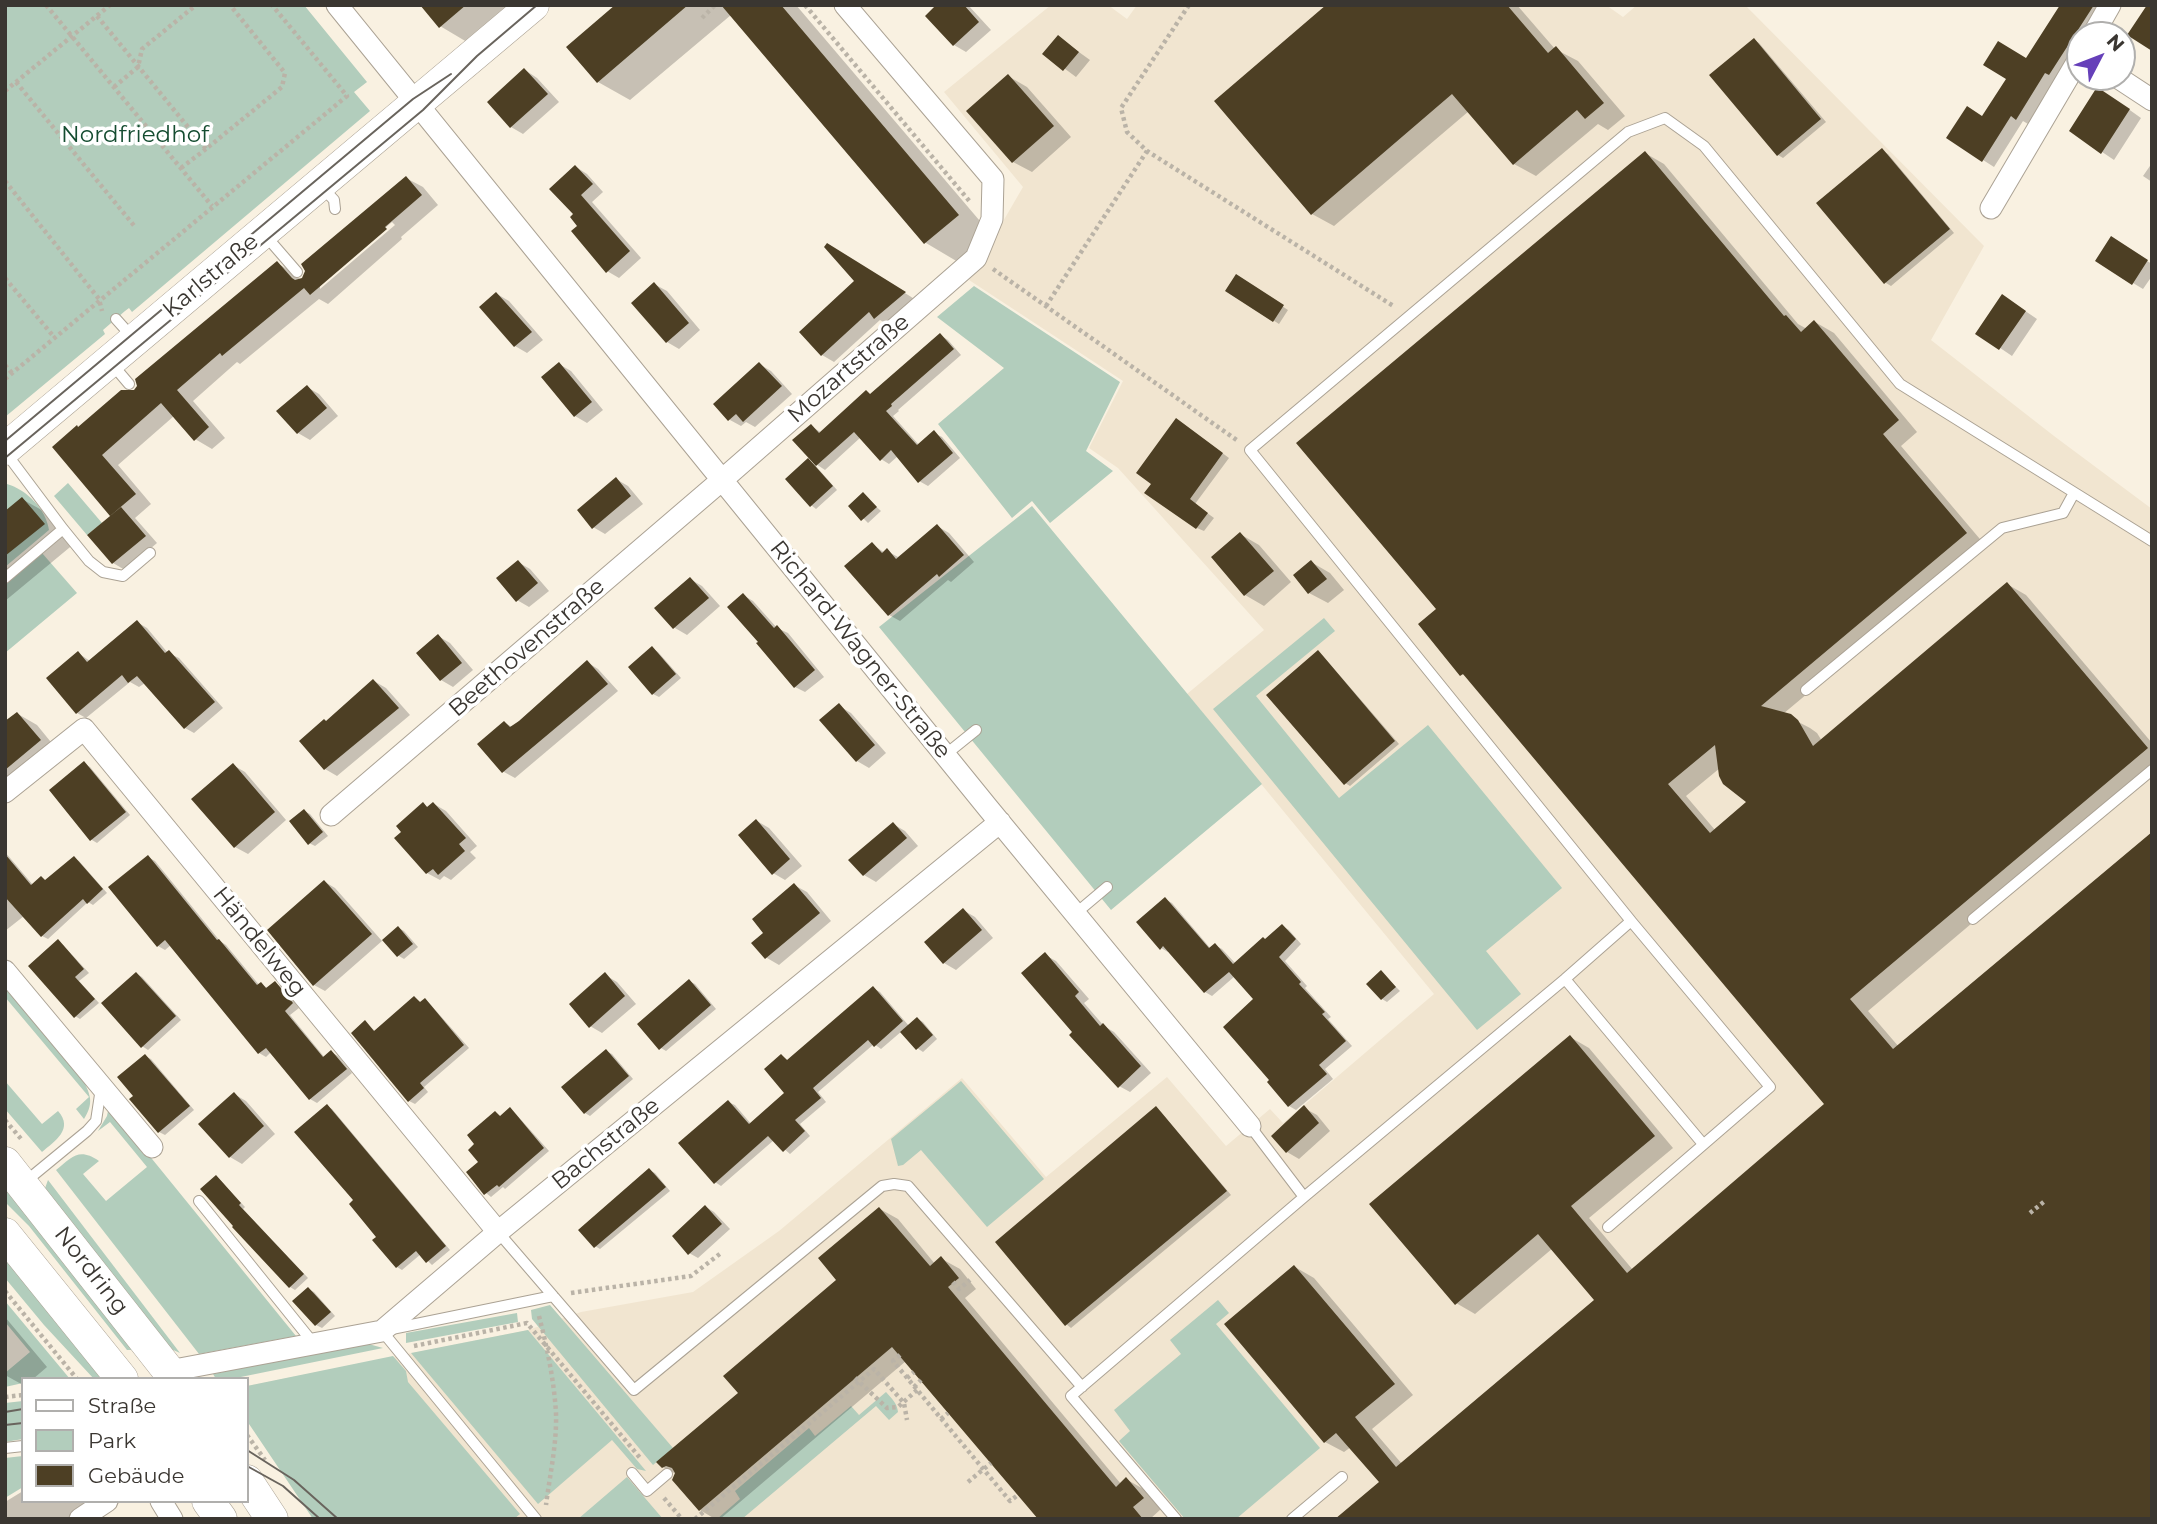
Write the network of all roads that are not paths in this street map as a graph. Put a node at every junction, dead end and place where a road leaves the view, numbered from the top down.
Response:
1 (337, 5) edge
2 (533, 5) edge
3 (845, 5) edge
4 (2110, 5) edge
5 (2101, 21) edge
6 (2066, 81) edge
7 (2136, 89) edge
8 (2152, 100) edge
9 (417, 103) junction
10 (1991, 208) dead end
11 (263, 233) junction
12 (297, 272) dead end
13 (5, 450) edge
14 (722, 480) junction
15 (2074, 493) junction
16 (63, 529) junction
17 (2152, 541) edge
18 (150, 553) dead end
19 (5, 578) edge
20 (1806, 690) dead end
21 (976, 730) dead end
22 (945, 755) junction
23 (2152, 770) edge
24 (5, 792) edge
25 (331, 815) dead end
26 (1000, 822) junction
27 (1107, 887) dead end
28 (1075, 914) junction
29 (1973, 919) dead end
30 (1631, 921) junction
31 (5, 971) edge
32 (1565, 979) junction
33 (101, 1086) junction
34 (1250, 1126) joint
35 (1703, 1144) junction
36 (152, 1147) dead end
37 (14, 1173) edge
38 (1304, 1197) junction
39 (199, 1201) dead end
40 (1608, 1227) dead end
41 (498, 1232) junction
42 (5, 1234) edge
43 (553, 1296) junction
44 (383, 1331) junction
45 (314, 1344) junction
46 (172, 1375) edge
47 (120, 1377) edge
48 (138, 1377) edge
49 (1082, 1387) junction
50 (632, 1474) dead end
51 (1342, 1477) dead end
52 (660, 1480) road end
53 (248, 1483) edge
54 (104, 1503) edge
55 (162, 1503) edge
56 (209, 1503) edge
57 (80, 1519) edge
58 (172, 1519) edge
59 (220, 1519) edge
60 (272, 1519) edge
61 (536, 1519) edge
62 (1176, 1519) edge
63 (1292, 1519) edge

1 - 9 street, Richard-Wagner-Straße
2 - 9 street, Karlstraße
3 - 14 street, Mozartstraße
4 - 5 street
6 - 10 street
7 - 8 street
9 - 11 street, Karlstraße
9 - 14 street, Richard-Wagner-Straße
11 - 12 lane
11 - 13 street, Karlstraße
13 - 16 lane
14 - 22 street, Richard-Wagner-Straße
14 - 25 street, Beethovenstraße
15 - 17 lane
15 - 20 lane
15 - 30 lane
16 - 18 lane
16 - 19 lane
21 - 22 lane
22 - 26 street, Richard-Wagner-Straße
23 - 29 lane
24 - 41 street, Händelweg
26 - 28 street, Richard-Wagner-Straße
26 - 41 street, Bachstraße
27 - 28 lane
28 - 34 street, Richard-Wagner-Straße
30 - 32 lane
30 - 35 lane
31 - 33 street
32 - 35 lane
32 - 38 lane
33 - 36 street
33 - 37 lane
34 - 38 lane, Richard-Wagner-Straße
35 - 40 lane
37 - 46 street, Nordring
38 - 49 lane
39 - 45 lane
41 - 43 lane
41 - 44 street, Bachstraße
42 - 47 street, Nordring
43 - 44 lane
43 - 49 lane
44 - 45 street
44 - 61 lane
45 - 46 street
46 - 48 street
49 - 62 lane
50 - 52 lane
51 - 63 lane
53 - 60 street
54 - 57 street
55 - 58 street
56 - 59 street

